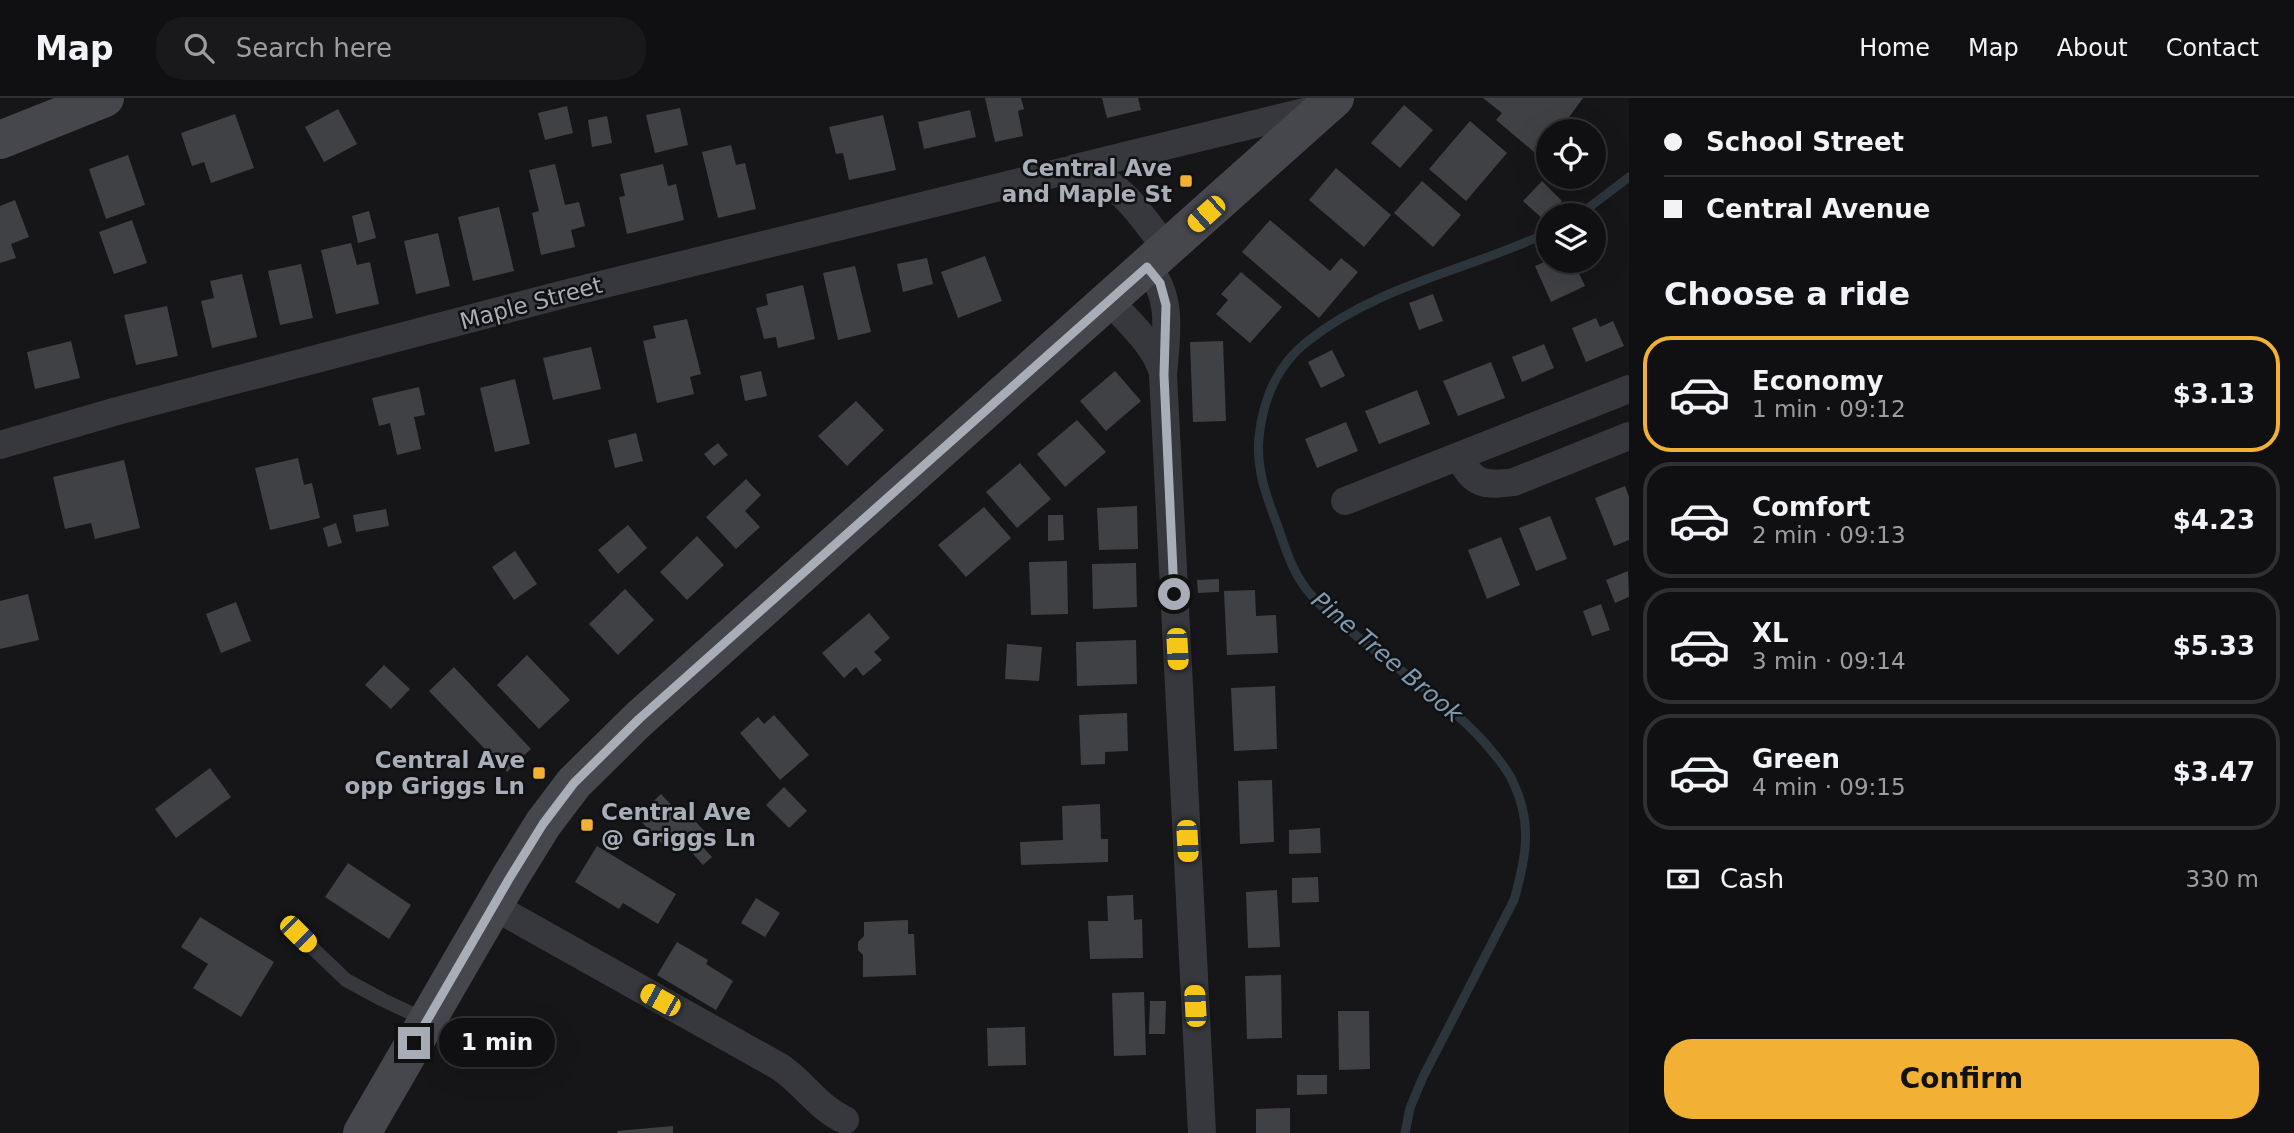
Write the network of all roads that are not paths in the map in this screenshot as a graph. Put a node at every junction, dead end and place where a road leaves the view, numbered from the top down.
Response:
1 (105, 98) edge
2 (1330, 103) edge
3 (0, 140) edge
4 (1065, 171) junction
5 (1157, 258) junction
6 (1109, 300) junction
7 (1164, 375) junction
8 (1629, 389) edge
9 (1629, 436) edge
10 (0, 445) edge
11 (1460, 456) junction
12 (1345, 501) dead end
13 (493, 906) junction
14 (298, 934) dead end
15 (427, 1021) junction
16 (845, 1120) dead end
17 (362, 1133) edge
18 (1202, 1133) edge

1 - 3 street
2 - 4 street, Maple Street
2 - 5 street
4 - 5 street, Maple Street
4 - 10 street, Maple Street
5 - 6 street
5 - 7 street, Maple Street
6 - 7 street
6 - 13 street
7 - 18 street, Maple Street
8 - 11 street
9 - 11 street
11 - 12 street
13 - 15 street
13 - 16 street
14 - 15 lane
15 - 17 street

